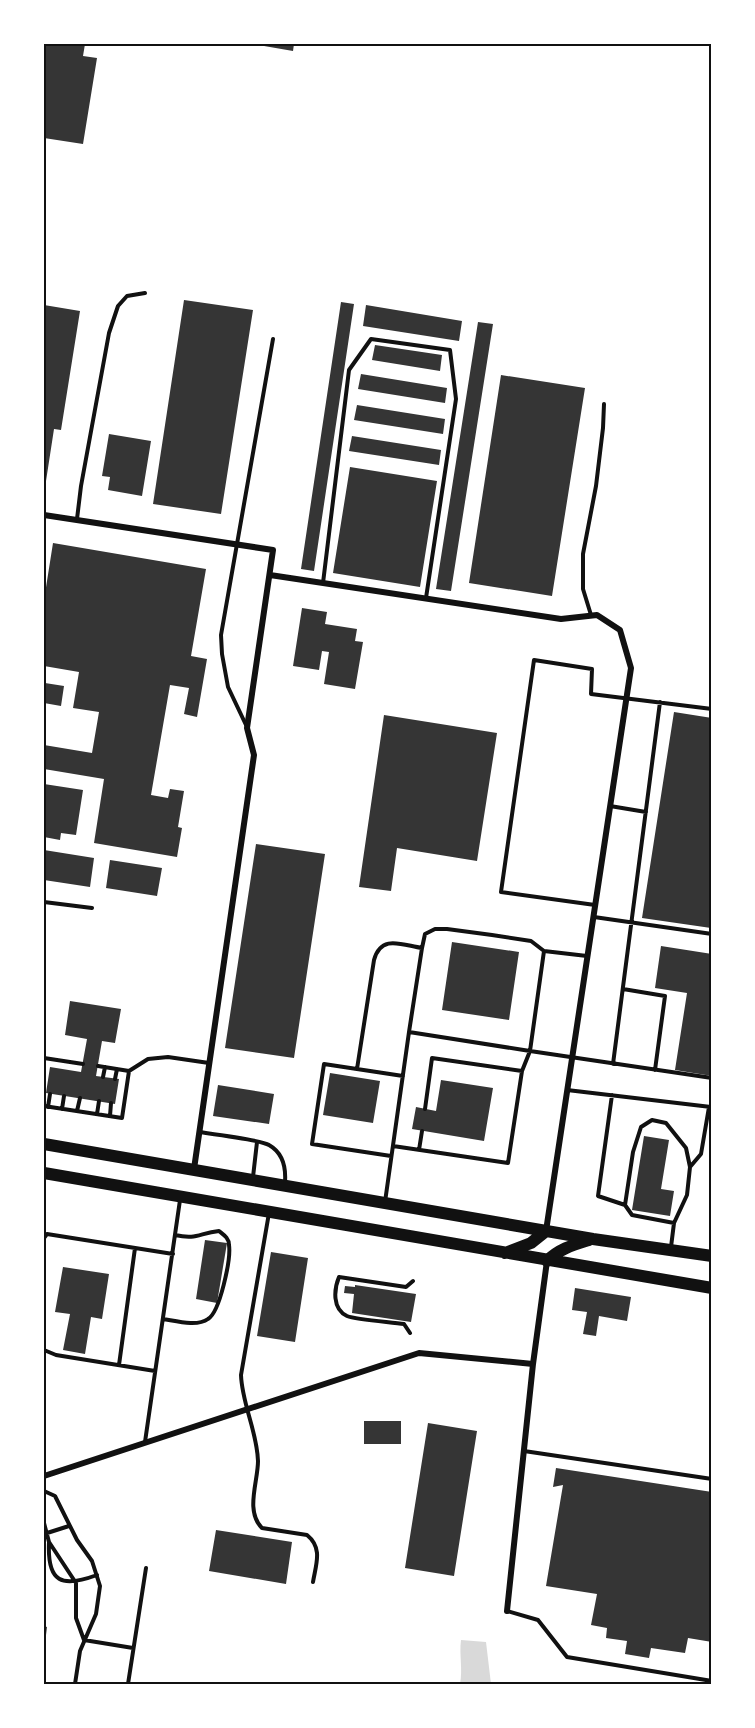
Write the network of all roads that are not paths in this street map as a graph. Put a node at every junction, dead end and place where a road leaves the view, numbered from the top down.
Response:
1 (145, 293) dead end
2 (273, 339) dead end
3 (604, 404) dead end
4 (44, 516) edge
5 (76, 520) junction
6 (236, 546) junction
7 (270, 575) junction
8 (322, 583) junction
9 (426, 599) junction
10 (591, 616) junction
11 (626, 698) junction
12 (660, 702) junction
13 (711, 708) edge
14 (248, 728) junction
15 (610, 806) junction
16 (646, 812) junction
17 (44, 902) edge
18 (595, 905) junction
19 (92, 908) dead end
20 (593, 917) junction
21 (631, 922) junction
22 (711, 934) edge
23 (422, 948) junction
24 (544, 951) junction
25 (587, 956) junction
26 (623, 989) junction
27 (409, 1032) junction
28 (530, 1051) junction
29 (572, 1057) junction
30 (44, 1058) edge
31 (56, 1059) junction
32 (70, 1062) junction
33 (209, 1062) junction
34 (83, 1064) dead end
35 (613, 1064) junction
36 (98, 1066) dead end
37 (55, 1067) dead end
38 (105, 1067) junction
39 (117, 1069) junction
40 (357, 1069) junction
41 (68, 1070) dead end
42 (655, 1070) junction
43 (129, 1071) junction
44 (522, 1071) junction
45 (403, 1076) junction
46 (103, 1077) dead end
47 (711, 1078) edge
48 (115, 1079) dead end
49 (567, 1090) junction
50 (50, 1094) dead end
51 (612, 1095) junction
52 (64, 1096) dead end
53 (80, 1098) dead end
54 (99, 1101) dead end
55 (111, 1103) dead end
56 (46, 1106) edge
57 (710, 1107) edge
58 (425, 1108) dead end
59 (62, 1109) junction
60 (77, 1111) junction
61 (97, 1114) junction
62 (110, 1116) junction
63 (422, 1131) dead end
64 (199, 1132) junction
65 (256, 1142) junction
66 (44, 1144) edge
67 (393, 1146) junction
68 (419, 1150) junction
69 (391, 1156) junction
70 (690, 1167) junction
71 (194, 1170) junction
72 (44, 1173) edge
73 (253, 1180) junction
74 (284, 1186) junction
75 (181, 1197) junction
76 (384, 1203) junction
77 (625, 1205) junction
78 (269, 1212) junction
79 (674, 1223) junction
80 (546, 1231) junction
81 (175, 1235) junction
82 (45, 1236) edge
83 (593, 1239) junction
84 (135, 1248) junction
85 (671, 1250) junction
86 (503, 1253) junction
87 (173, 1254) junction
88 (711, 1256) edge
89 (548, 1260) junction
90 (413, 1281) dead end
91 (711, 1288) edge
92 (163, 1319) junction
93 (410, 1333) dead end
94 (44, 1350) edge
95 (533, 1364) junction
96 (118, 1365) junction
97 (155, 1371) junction
98 (246, 1410) junction
99 (144, 1443) junction
100 (524, 1451) junction
101 (44, 1476) edge
102 (711, 1479) edge
103 (44, 1491) edge
104 (44, 1523) edge
105 (69, 1526) junction
106 (45, 1534) edge
107 (49, 1542) junction
108 (146, 1568) dead end
109 (97, 1575) junction
110 (313, 1582) dead end
111 (76, 1583) junction
112 (507, 1611) joint
113 (84, 1640) junction
114 (134, 1648) junction
115 (711, 1681) edge
116 (75, 1684) edge
117 (128, 1684) edge

1 - 5 lane
2 - 6 lane
3 - 10 lane
4 - 5 street
5 - 6 street
6 - 7 street
6 - 14 lane
7 - 8 street
7 - 14 street
8 - 9 street
8 - 9 lane
9 - 10 street
10 - 11 street
11 - 12 lane
11 - 15 street
11 - 18 lane
12 - 13 lane
12 - 16 lane
14 - 33 street
15 - 16 lane
15 - 18 street
16 - 21 lane
17 - 19 lane
18 - 20 street
20 - 21 lane
20 - 25 street
21 - 22 lane
21 - 26 lane
23 - 24 lane
23 - 27 lane
23 - 40 lane
24 - 25 lane
24 - 28 lane
25 - 29 street
26 - 35 lane
26 - 42 lane
27 - 28 lane
27 - 45 lane
28 - 29 lane
28 - 44 lane
29 - 35 lane
29 - 49 street
30 - 31 lane
31 - 32 lane
31 - 37 lane
32 - 34 lane
32 - 41 lane
33 - 43 lane
33 - 64 street
35 - 42 lane
36 - 38 lane
38 - 39 lane
38 - 46 lane
39 - 43 lane
39 - 48 lane
40 - 45 lane
40 - 69 lane
42 - 47 lane
43 - 62 lane
44 - 58 lane
44 - 68 lane
45 - 67 lane
49 - 51 lane
49 - 80 street
50 - 56 lane
51 - 57 lane
51 - 77 lane
52 - 59 lane
53 - 60 lane
54 - 61 lane
55 - 62 lane
56 - 59 lane
57 - 70 lane
59 - 60 lane
60 - 61 lane
61 - 62 lane
63 - 68 lane
64 - 65 lane
64 - 71 street
65 - 73 lane
65 - 74 lane
66 - 71 main road
67 - 68 lane
67 - 69 lane
69 - 76 lane
70 - 77 lane
70 - 79 lane
71 - 73 main road
72 - 75 main road
73 - 74 main road
74 - 76 main road
75 - 78 main road
75 - 81 lane
76 - 80 main road
77 - 79 lane
78 - 86 main road
78 - 98 lane
79 - 85 lane
80 - 83 main road
80 - 86 main road
81 - 87 lane
81 - 92 lane
82 - 84 lane
83 - 85 main road
83 - 89 main road
84 - 87 lane
84 - 96 lane
85 - 88 main road
86 - 89 main road
87 - 92 lane
89 - 91 main road
89 - 95 street
90 - 93 lane
92 - 97 lane
94 - 96 lane
95 - 98 street
95 - 100 street
96 - 97 lane
97 - 99 lane
98 - 99 street
98 - 110 lane
99 - 101 street
100 - 102 lane
100 - 112 street
103 - 105 lane
104 - 106 lane
105 - 106 lane
105 - 109 lane
106 - 107 lane
107 - 111 lane
107 - 111 lane
108 - 114 lane
109 - 111 lane
109 - 113 lane
111 - 113 lane
112 - 115 lane
113 - 114 lane
113 - 116 lane
114 - 117 lane

